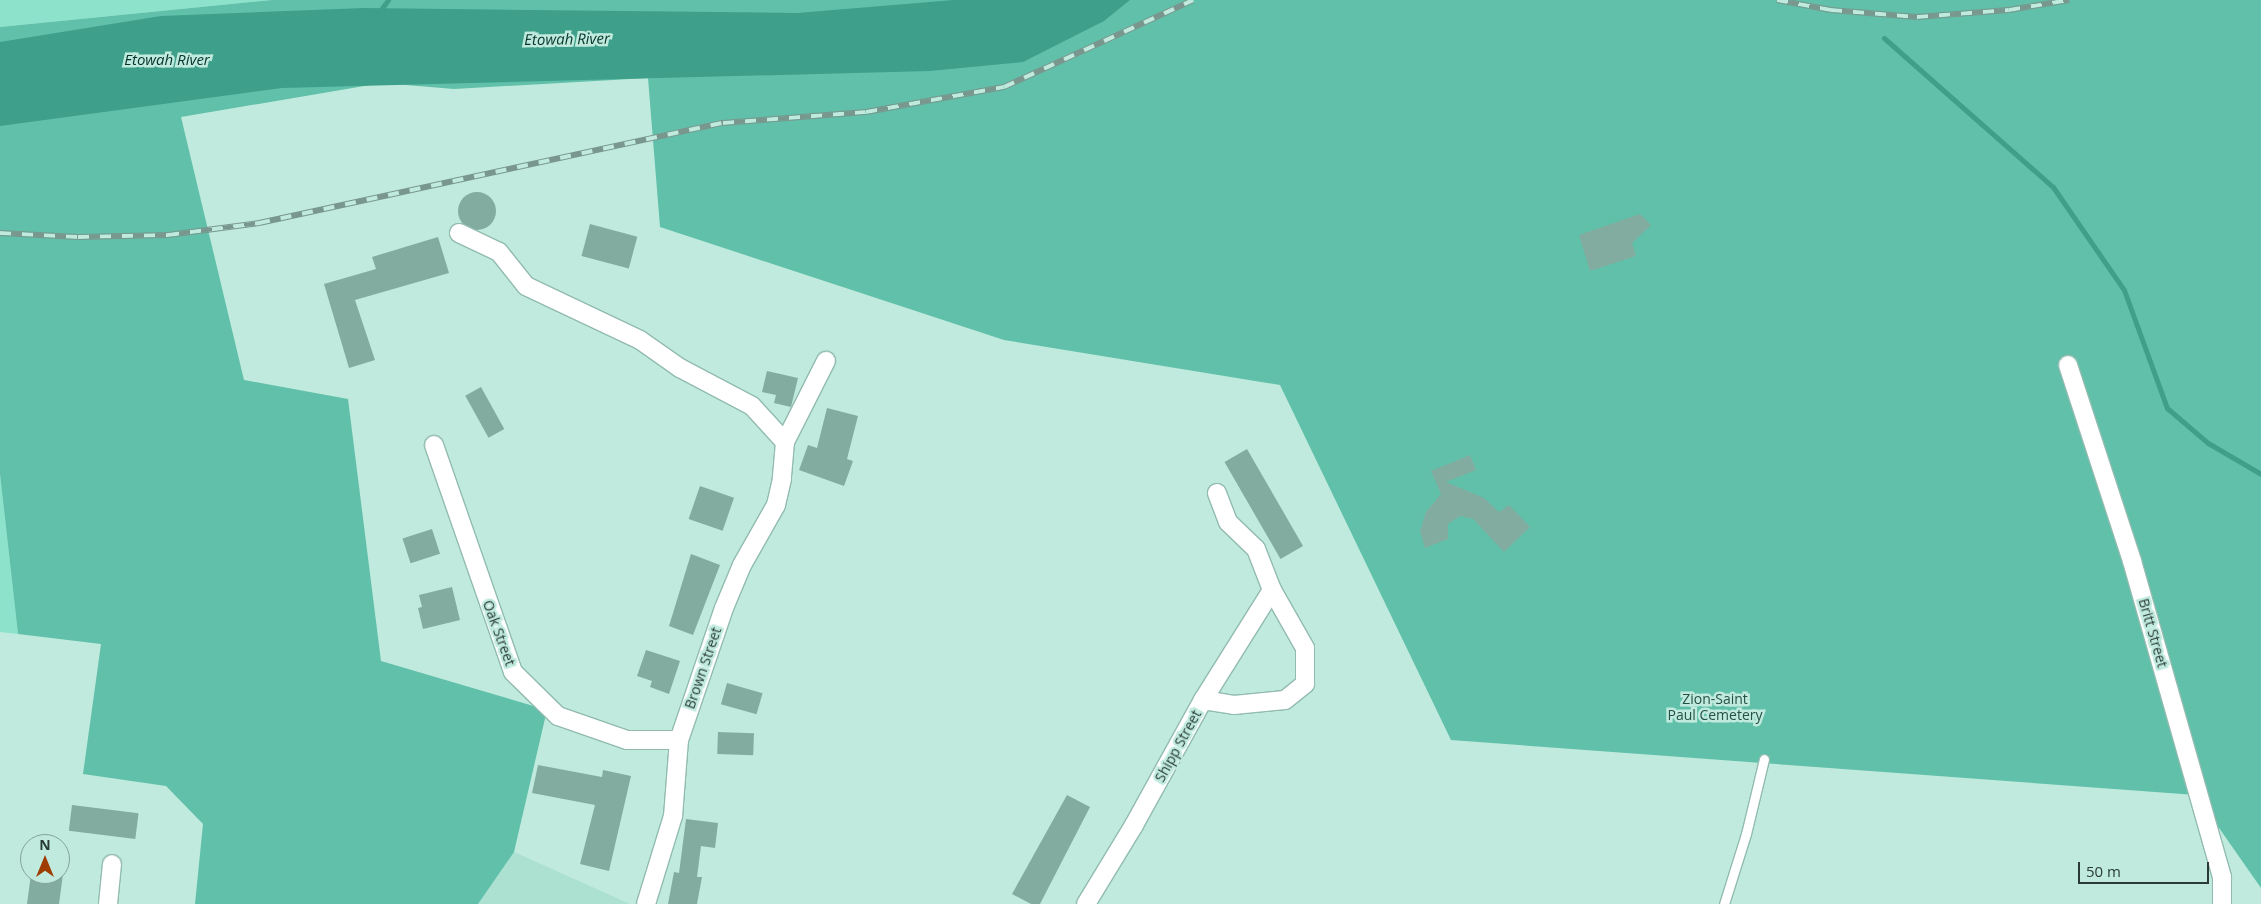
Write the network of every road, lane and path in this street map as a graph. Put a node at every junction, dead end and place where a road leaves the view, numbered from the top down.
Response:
1 (459, 233) dead end
2 (826, 361) dead end
3 (2068, 365) dead end
4 (785, 442) junction
5 (434, 445) dead end
6 (1217, 493) dead end
7 (1272, 590) junction
8 (1203, 700) junction
9 (679, 740) junction
10 (1764, 759) dead end
11 (112, 864) dead end
12 (108, 904) edge
13 (646, 904) edge
14 (1086, 904) edge
15 (1724, 904) edge
16 (2222, 904) edge

1 - 4 street
2 - 4 street
3 - 16 street, Britt Street
4 - 9 street, Brown Street
5 - 9 street, Oak Street
6 - 7 street
7 - 8 street, Shipp Street
7 - 8 street
8 - 14 street, Shipp Street
9 - 13 street, Brown Street
10 - 15 lane
11 - 12 street

